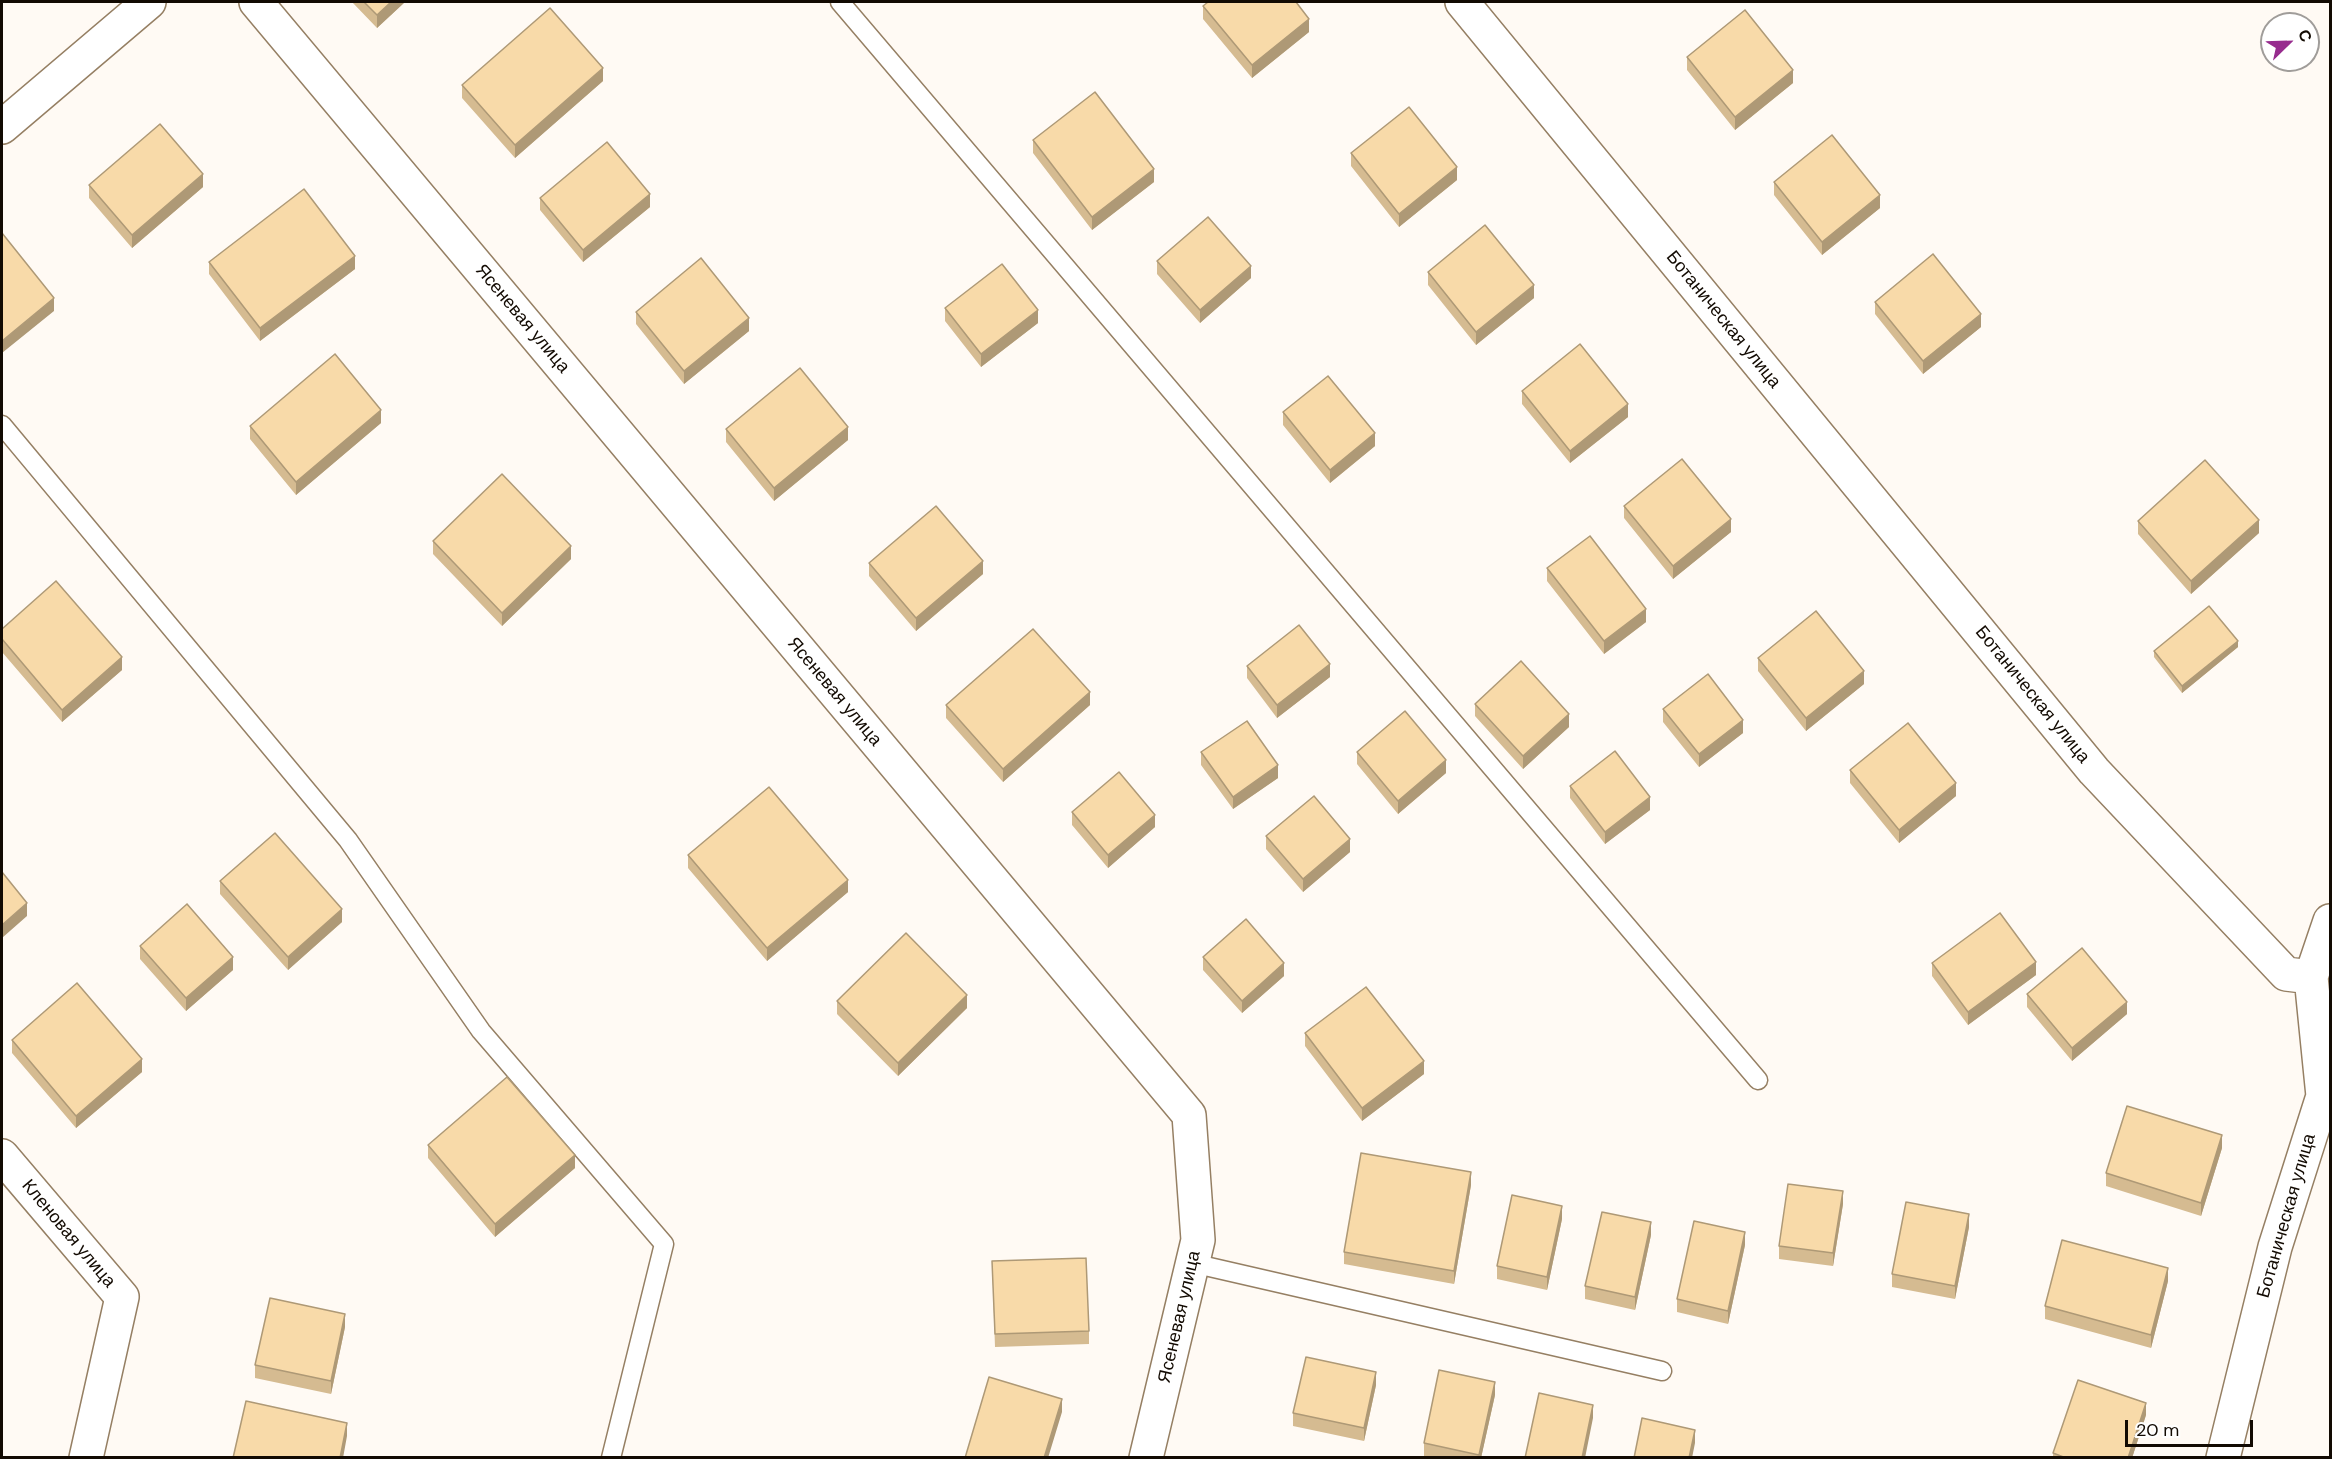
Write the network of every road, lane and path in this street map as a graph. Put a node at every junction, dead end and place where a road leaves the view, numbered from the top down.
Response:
1 (149, 2) edge
2 (256, 2) edge
3 (840, 2) edge
4 (1462, 2) edge
5 (2, 127) edge
6 (2, 425) edge
7 (2331, 921) edge
8 (2311, 977) junction
9 (1758, 1080) dead end
10 (2, 1155) edge
11 (1192, 1263) junction
12 (1662, 1371) dead end
13 (86, 1458) edge
14 (611, 1458) edge
15 (1146, 1458) edge
16 (2223, 1458) edge

1 - 5 street
2 - 11 street, Ясеневая улица
3 - 9 lane
4 - 8 street, Ботаническая улица
6 - 14 lane
7 - 8 street
8 - 16 street, Ботаническая улица
10 - 13 street, Кленовая улица
11 - 12 lane
11 - 15 street, Ясеневая улица

